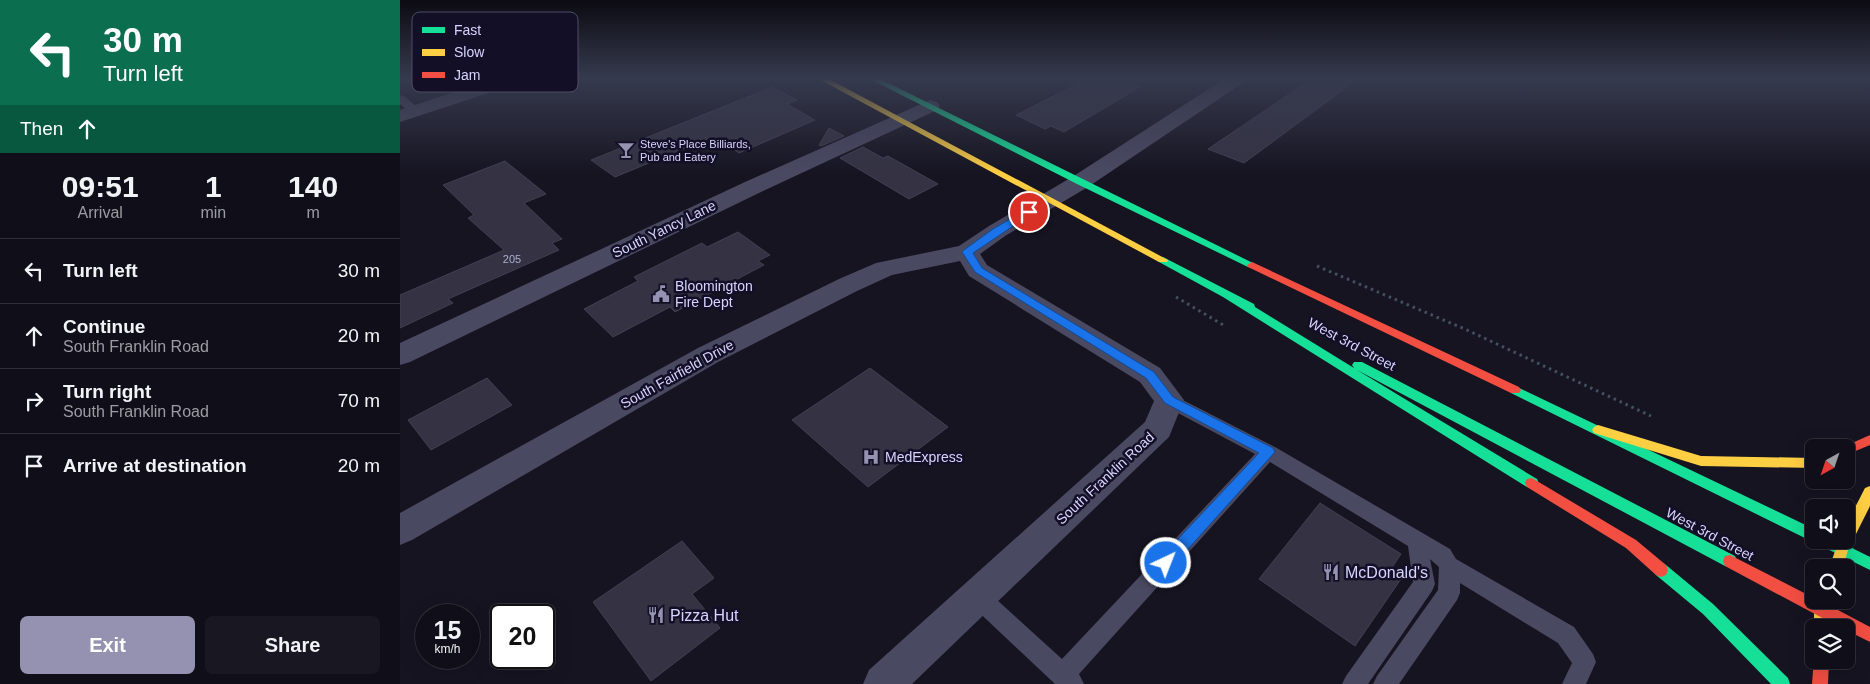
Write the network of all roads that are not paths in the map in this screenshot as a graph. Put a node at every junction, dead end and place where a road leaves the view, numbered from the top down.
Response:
1 (883, 110) edge
2 (921, 110) edge
3 (938, 110) edge
4 (1189, 110) edge
5 (901, 119) junction
6 (1080, 182) junction
7 (1049, 201) junction
8 (968, 252) junction
9 (1227, 295) junction
10 (400, 356) edge
11 (1169, 400) junction
12 (1598, 430) junction
13 (1870, 440) edge
14 (1855, 446) edge
15 (1268, 452) junction
16 (1805, 462) edge
17 (1870, 492) edge
18 (400, 530) edge
19 (1805, 532) edge
20 (1416, 540) junction
21 (1841, 550) junction
22 (1838, 559) edge
23 (1870, 564) edge
24 (1449, 566) junction
25 (1805, 595) edge
26 (977, 596) junction
27 (1830, 609) edge
28 (1870, 635) edge
29 (1821, 669) edge
30 (1068, 679) edge
31 (1358, 683) edge
32 (883, 684) edge
33 (1386, 684) edge
34 (1574, 684) edge
35 (1782, 684) edge
36 (1820, 684) edge

1 - 5 main road, West 3rd Street
2 - 5 street, South Yancy Lane
3 - 6 main road, West 3rd Street
4 - 6 street
5 - 7 main road, West 3rd Street
5 - 10 street, South Yancy Lane
6 - 7 street
6 - 12 main road, West 3rd Street
7 - 8 street
7 - 9 main road, West 3rd Street
8 - 11 street
8 - 18 street, South Fairfield Drive
9 - 25 main road, West 3rd Street
9 - 35 main road
11 - 15 lane
11 - 26 street, South Franklin Road
12 - 16 main road
12 - 19 main road, West 3rd Street
13 - 14 main road
15 - 20 lane
15 - 30 lane
17 - 21 main road
20 - 24 lane
20 - 31 lane
21 - 22 main road
21 - 23 main road
24 - 33 lane
24 - 34 lane
26 - 30 lane
26 - 32 street, South Franklin Road
27 - 28 main road, West 3rd Street
29 - 36 main road

